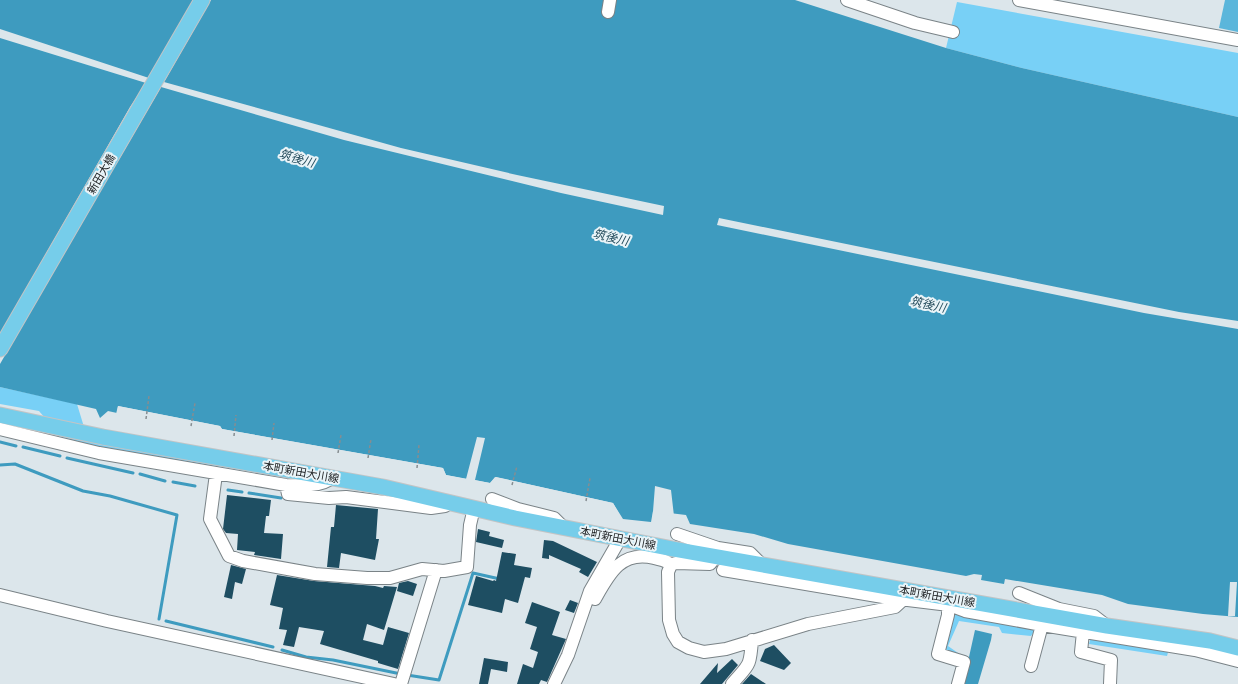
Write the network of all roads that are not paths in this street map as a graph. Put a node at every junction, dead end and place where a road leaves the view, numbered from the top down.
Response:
1 (202, 0) edge
2 (847, 0) edge
3 (1019, 0) edge
4 (953, 32) dead end
5 (1238, 40) edge
6 (0, 349) edge
7 (0, 415) edge
8 (0, 429) edge
9 (216, 474) junction
10 (333, 477) junction
11 (286, 486) junction
12 (492, 499) dead end
13 (448, 502) junction
14 (474, 508) junction
15 (564, 528) junction
16 (677, 534) dead end
17 (620, 539) junction
18 (716, 556) junction
19 (760, 563) junction
20 (671, 565) junction
21 (436, 570) junction
22 (723, 570) dead end
23 (1019, 593) dead end
24 (0, 595) edge
25 (908, 595) junction
26 (588, 600) junction
27 (948, 602) junction
28 (1042, 625) junction
29 (1107, 626) junction
30 (1083, 632) junction
31 (1155, 638) junction
32 (752, 640) junction
33 (1238, 648) edge
34 (1238, 661) edge
35 (1031, 666) dead end
36 (394, 684) edge
37 (401, 684) edge
38 (554, 684) edge
39 (732, 684) edge
40 (958, 684) edge
41 (1110, 684) edge

1 - 6 main road, 新田大橋
2 - 4 street
3 - 5 street
7 - 10 main road, 本町新田大川線
8 - 9 street
9 - 11 street
9 - 21 street
10 - 11 street
10 - 13 main road, 本町新田大川線
11 - 13 street
12 - 15 street
13 - 14 main road, 本町新田大川線
14 - 15 main road, 本町新田大川線
14 - 21 street
15 - 17 main road, 本町新田大川線
16 - 19 street
17 - 18 main road, 本町新田大川線
17 - 26 street
18 - 19 main road, 本町新田大川線
18 - 20 street
19 - 25 main road, 本町新田大川線
20 - 26 street
20 - 32 street
21 - 37 street
22 - 25 street
23 - 29 street
24 - 36 street
25 - 27 main road, 本町新田大川線
25 - 32 street
26 - 38 street
27 - 28 street
27 - 29 main road, 本町新田大川線
27 - 40 street
28 - 30 street
28 - 35 street
29 - 31 main road, 本町新田大川線
30 - 31 street
30 - 41 street
31 - 33 main road, 本町新田大川線
31 - 34 street
32 - 39 street

